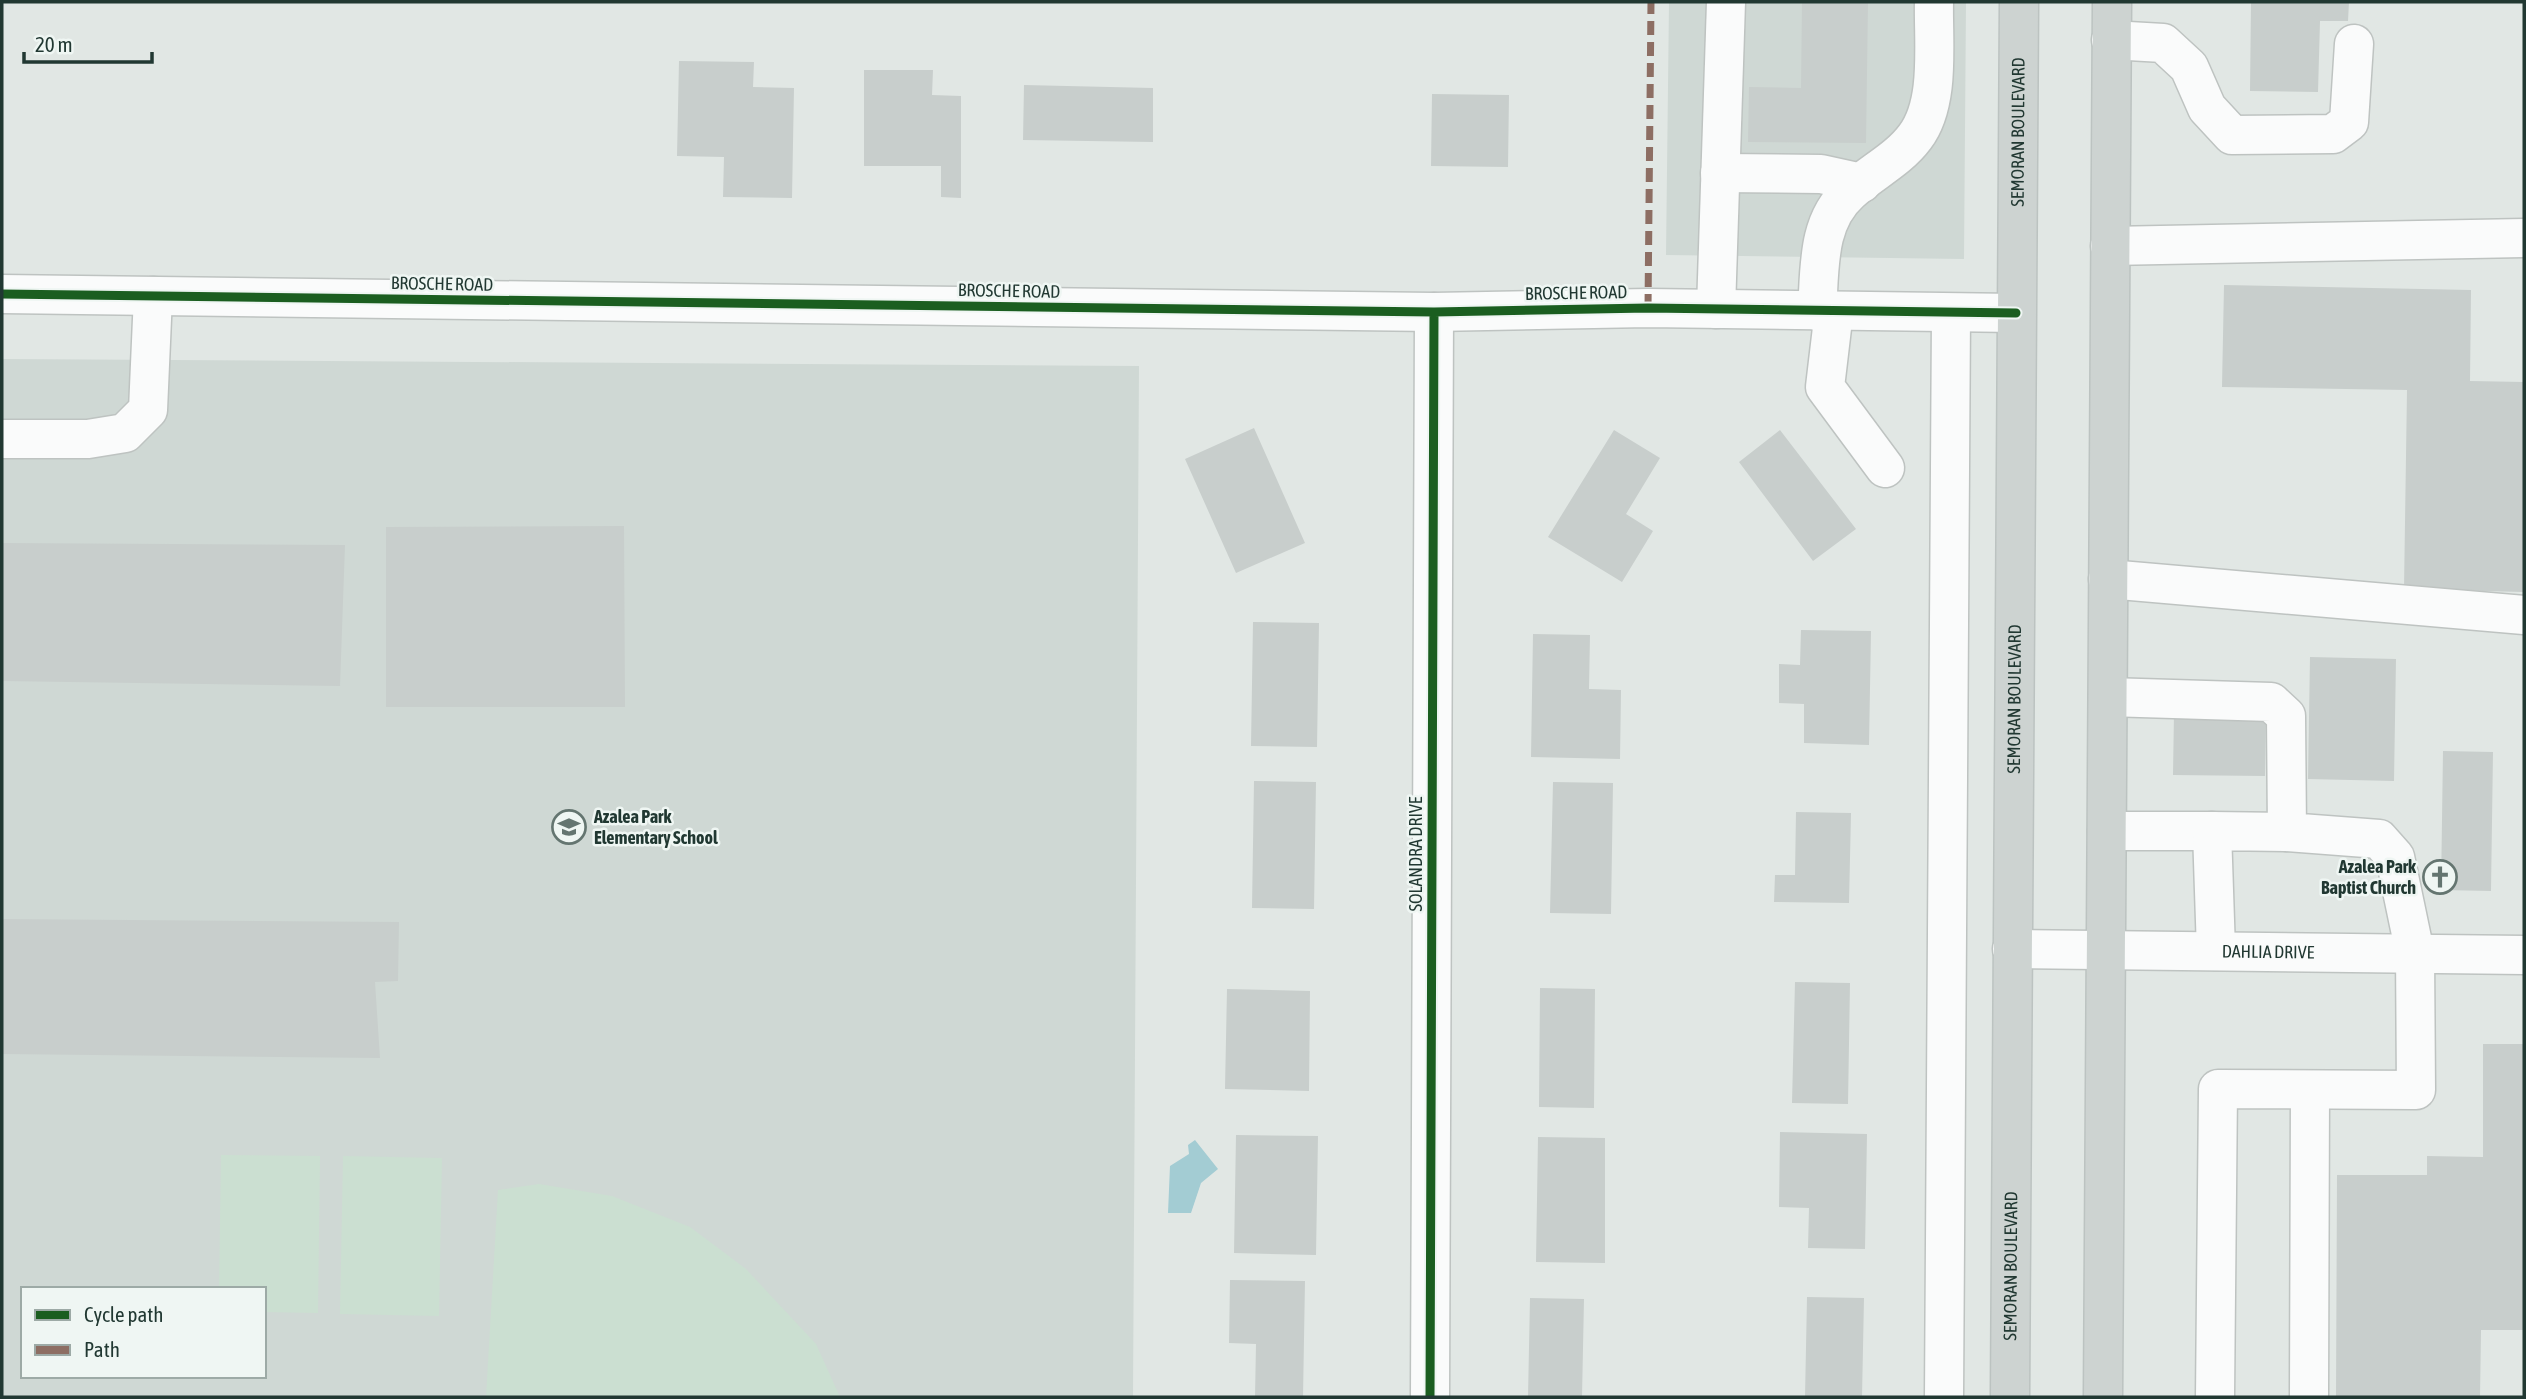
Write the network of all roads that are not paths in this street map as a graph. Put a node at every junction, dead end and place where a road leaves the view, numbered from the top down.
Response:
1 (1726, 2) edge
2 (1934, 2) edge
3 (2019, 2) edge
4 (2112, 2) edge
5 (2112, 40) junction
6 (2354, 44) dead end
7 (1720, 173) junction
8 (1862, 183) junction
9 (2524, 238) edge
10 (2110, 246) junction
11 (2, 294) edge
12 (153, 296) junction
13 (1716, 309) junction
14 (1826, 311) junction
15 (1434, 312) junction
16 (2016, 313) junction
17 (1951, 314) junction
18 (2, 439) edge
19 (1885, 468) dead end
20 (2108, 579) junction
21 (2524, 615) edge
22 (2108, 697) junction
23 (2107, 831) junction
24 (2212, 831) junction
25 (2287, 832) junction
26 (2012, 949) junction
27 (2107, 949) junction
28 (2524, 949) edge
29 (2216, 951) junction
30 (2415, 953) junction
31 (2310, 1090) junction
32 (1430, 1397) edge
33 (1944, 1397) edge
34 (2010, 1397) edge
35 (2104, 1397) edge
36 (2215, 1397) edge
37 (2309, 1397) edge

1 - 7 street
2 - 8 street
3 - 16 main road, SEMORAN BOULEVARD
4 - 5 main road
5 - 6 street
5 - 10 main road
7 - 8 street
7 - 13 street
8 - 14 street
9 - 10 street
10 - 20 main road
11 - 12 street, BROSCHE ROAD
12 - 15 street, BROSCHE ROAD
12 - 18 street
13 - 14 street, BROSCHE ROAD
13 - 15 street, BROSCHE ROAD
14 - 17 street, BROSCHE ROAD
14 - 19 street
15 - 32 street, SOLANDRA DRIVE
16 - 17 street, BROSCHE ROAD
16 - 26 main road, SEMORAN BOULEVARD
17 - 33 street
20 - 21 street
20 - 22 main road
22 - 23 main road
22 - 25 street
23 - 24 street
23 - 27 main road
24 - 25 street
24 - 29 street
25 - 30 street
26 - 27 street, DAHLIA DRIVE
26 - 34 main road, SEMORAN BOULEVARD
27 - 29 street, DAHLIA DRIVE
27 - 35 main road
28 - 30 street, DAHLIA DRIVE
29 - 30 street, DAHLIA DRIVE
30 - 31 street
31 - 36 street
31 - 37 street

